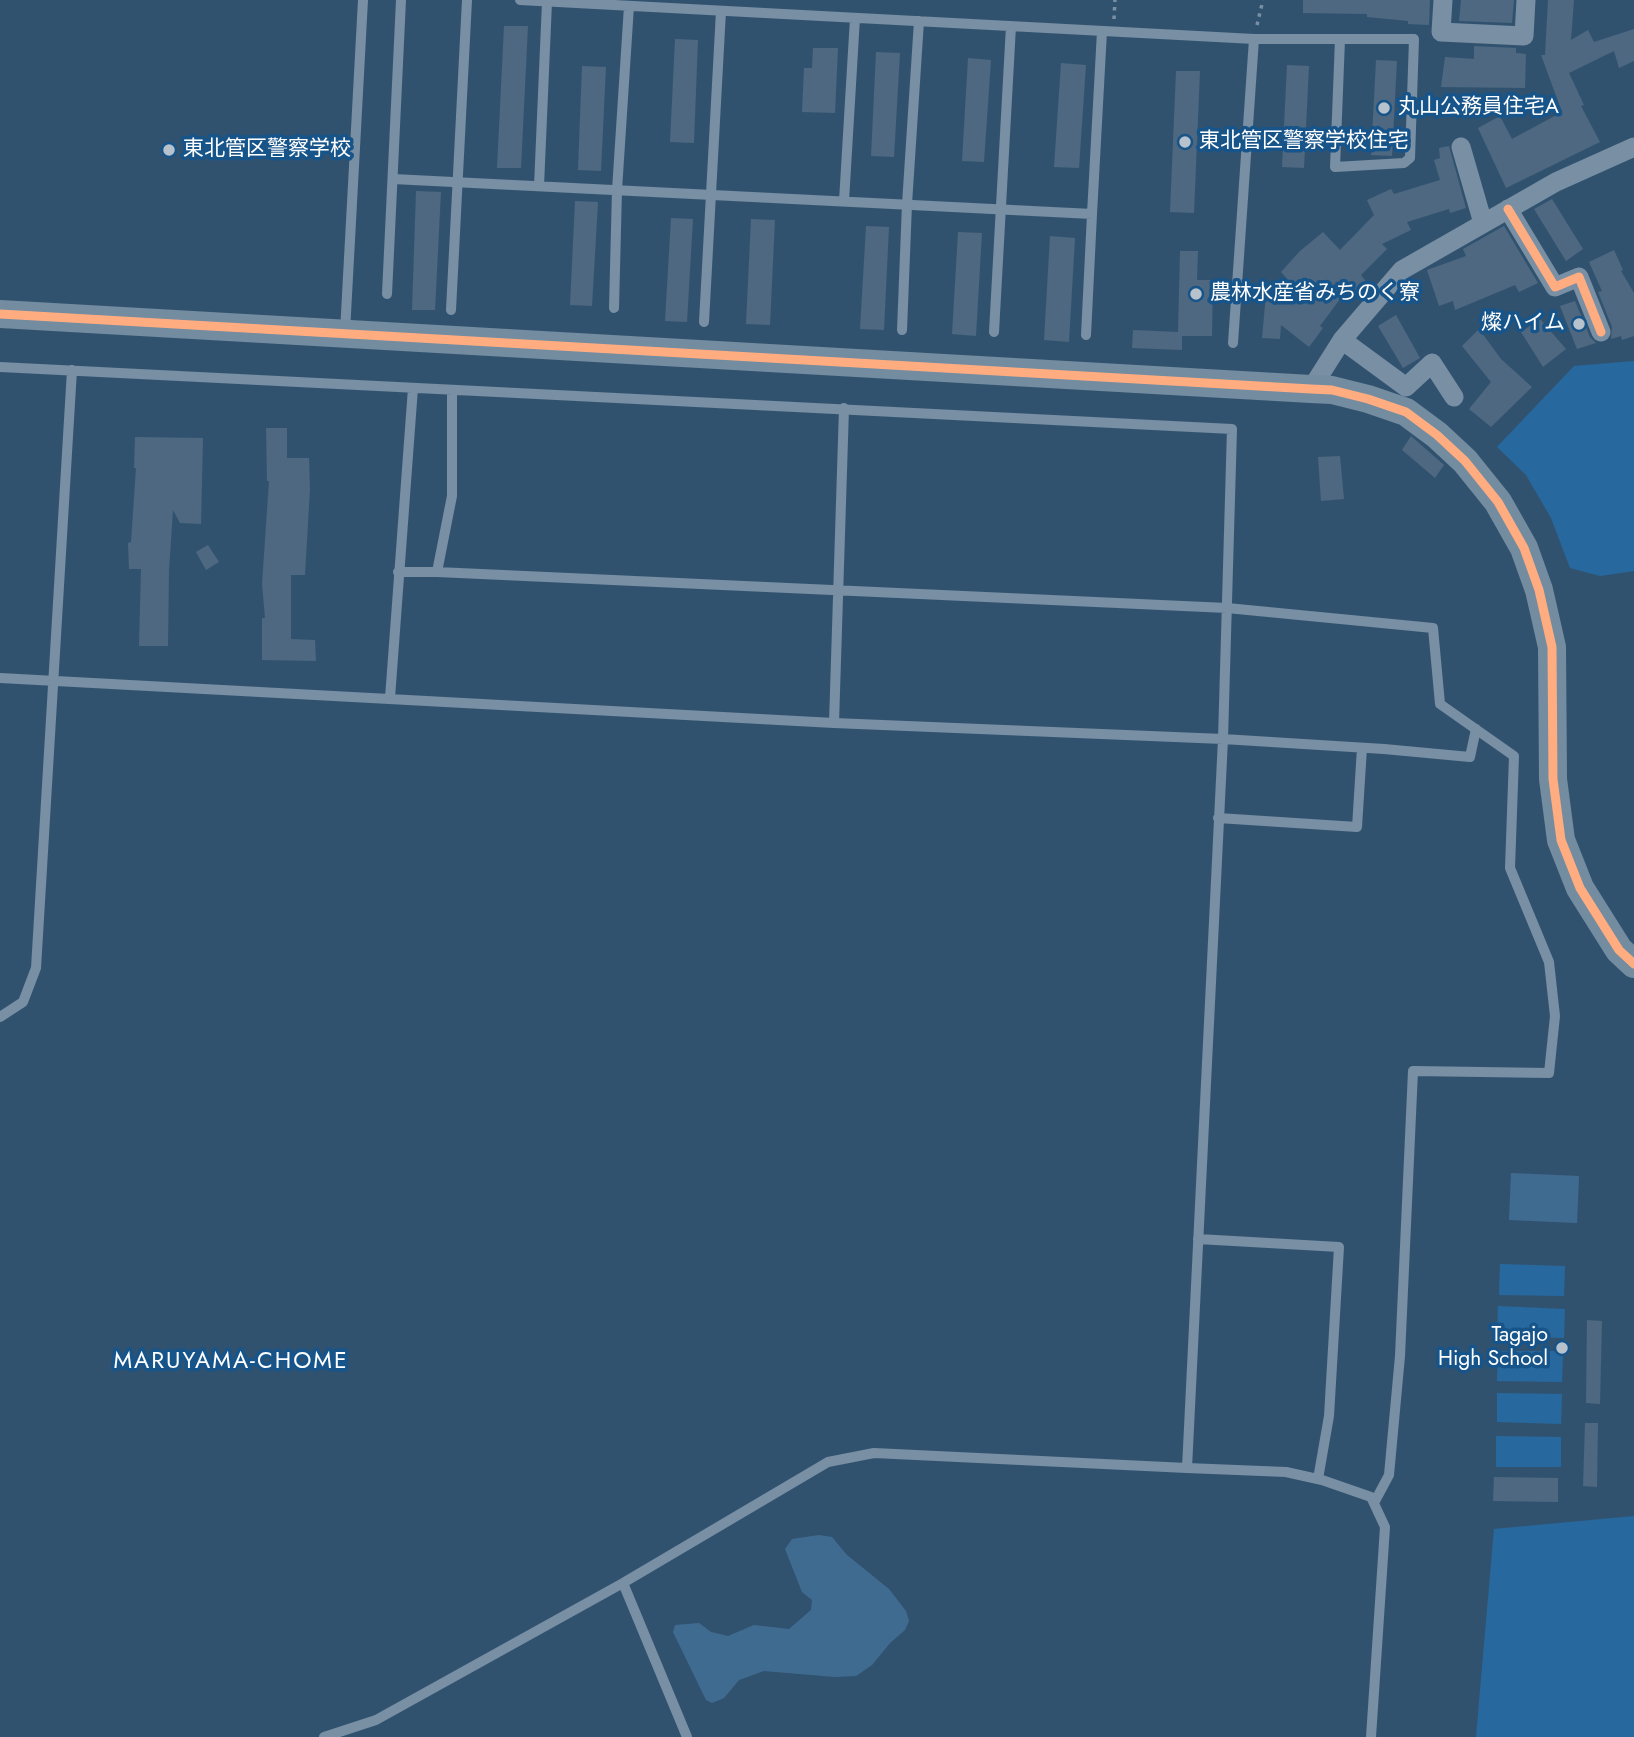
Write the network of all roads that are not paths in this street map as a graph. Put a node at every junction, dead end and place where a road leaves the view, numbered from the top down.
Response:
1 (363, 0) edge
2 (401, 0) edge
3 (467, 0) edge
4 (520, 0) edge
5 (1443, 0) edge
6 (1526, 0) edge
7 (547, 2) edge
8 (629, 6) junction
9 (721, 11) junction
10 (855, 18) junction
11 (919, 21) junction
12 (1011, 26) junction
13 (1107, 31) junction
14 (1254, 39) junction
15 (1340, 39) junction
16 (1461, 147) dead end
17 (1632, 152) edge
18 (393, 178) junction
19 (459, 182) junction
20 (539, 186) junction
21 (617, 190) junction
22 (710, 194) junction
23 (844, 201) junction
24 (907, 204) junction
25 (1000, 209) junction
26 (1508, 209) junction
27 (1092, 214) junction
28 (1483, 223) junction
29 (387, 294) dead end
30 (614, 308) dead end
31 (451, 310) dead end
32 (0, 314) edge
33 (704, 322) dead end
34 (902, 330) dead end
35 (994, 332) dead end
36 (1601, 332) dead end
37 (345, 333) junction
38 (1086, 335) dead end
39 (1342, 341) junction
40 (1233, 343) dead end
41 (0, 367) edge
42 (72, 370) junction
43 (412, 388) junction
44 (1311, 389) junction
45 (452, 390) junction
46 (1454, 397) dead end
47 (844, 408) junction
48 (398, 572) junction
49 (436, 572) junction
50 (839, 592) junction
51 (1227, 608) junction
52 (0, 678) edge
53 (52, 680) junction
54 (390, 698) junction
55 (834, 723) junction
56 (1476, 729) junction
57 (1223, 739) junction
58 (1362, 748) junction
59 (1219, 818) junction
60 (1634, 964) edge
61 (0, 1017) edge
62 (1198, 1239) junction
63 (1187, 1468) junction
64 (1318, 1479) junction
65 (1374, 1503) junction
66 (623, 1583) junction
67 (324, 1737) edge
68 (687, 1737) edge
69 (1371, 1737) edge

1 - 37 lane
2 - 18 lane
3 - 19 lane
4 - 7 lane
5 - 6 street
7 - 8 lane
7 - 20 lane
8 - 9 lane
8 - 21 lane
9 - 10 lane
9 - 22 lane
10 - 11 lane
10 - 23 lane
11 - 12 lane
11 - 24 lane
12 - 13 lane
12 - 25 lane
13 - 14 lane
13 - 27 lane
14 - 15 lane
14 - 40 lane
15 - 15 lane
16 - 28 street
17 - 26 street
18 - 19 lane
18 - 29 lane
19 - 20 lane
19 - 31 lane
20 - 21 lane
21 - 22 lane
21 - 30 lane
22 - 23 lane
22 - 33 lane
23 - 24 lane
24 - 25 lane
24 - 34 lane
25 - 27 lane
25 - 35 lane
26 - 28 street
26 - 36 street
27 - 38 lane
28 - 39 street
32 - 37 street
37 - 44 street
39 - 44 street
39 - 46 street
41 - 42 lane
42 - 43 lane
42 - 53 lane
43 - 45 lane
43 - 48 lane
44 - 60 street
45 - 47 lane
45 - 49 lane
47 - 50 lane
47 - 51 lane
48 - 49 lane
48 - 54 lane
49 - 50 lane
50 - 51 lane
50 - 55 lane
51 - 56 lane
51 - 57 lane
52 - 53 lane
53 - 54 lane
53 - 61 lane
54 - 55 lane
55 - 57 lane
56 - 58 lane
56 - 65 lane
57 - 58 lane
57 - 59 lane
58 - 59 lane
59 - 62 lane
62 - 63 lane
62 - 64 lane
63 - 64 lane
63 - 66 lane
64 - 65 lane
65 - 69 lane
66 - 67 lane
66 - 68 lane

